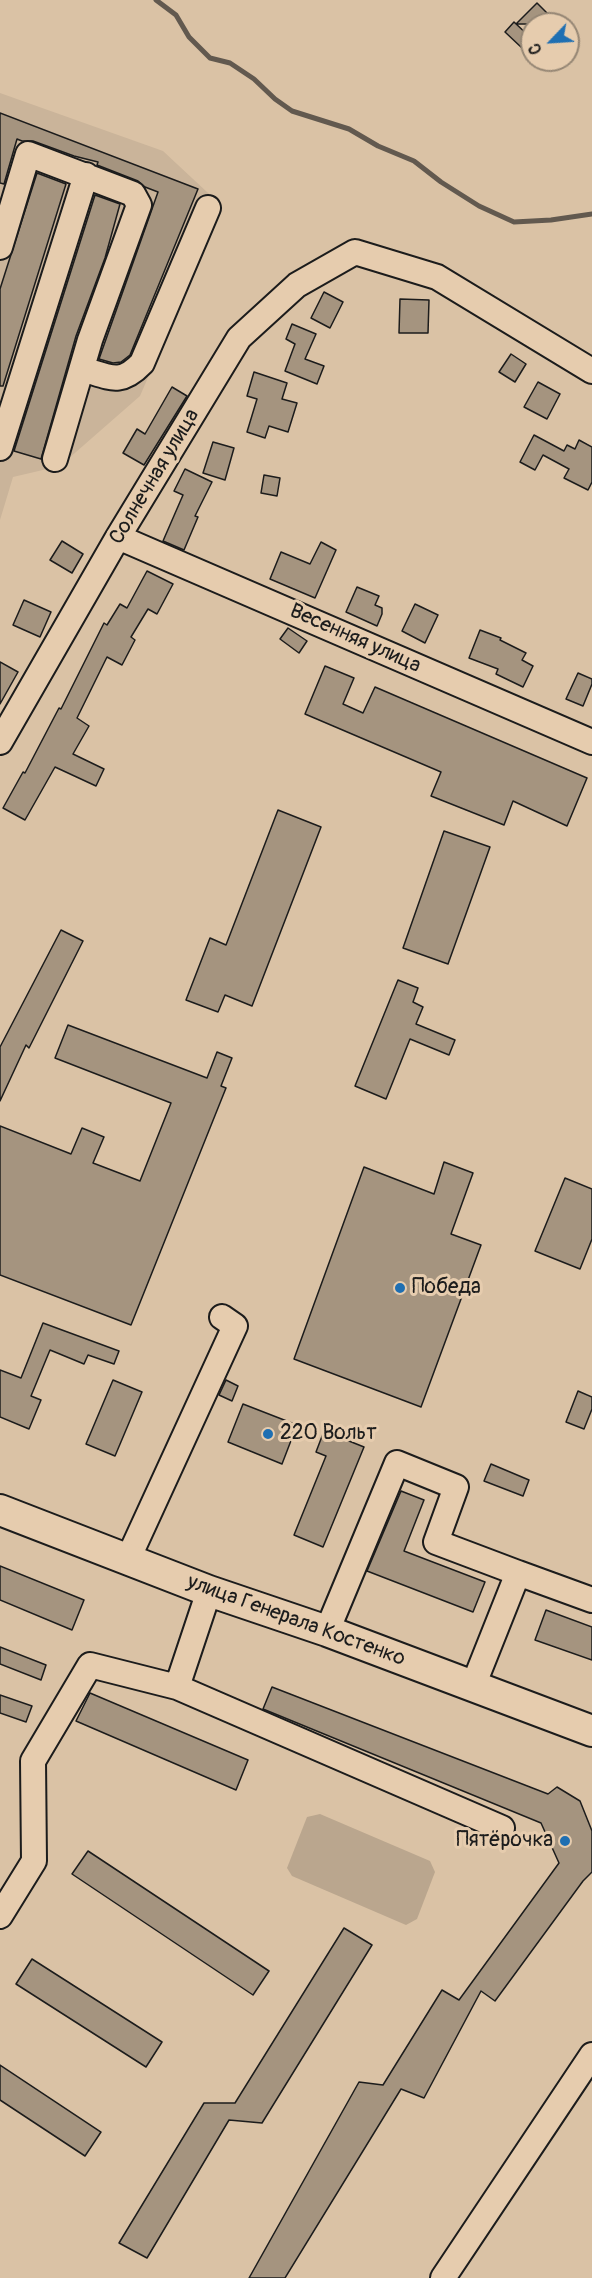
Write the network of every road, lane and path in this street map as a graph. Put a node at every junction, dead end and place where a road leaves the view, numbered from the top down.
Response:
1 (86, 175) junction
2 (208, 208) dead end
3 (0, 247) edge
4 (82, 369) junction
5 (592, 371) edge
6 (0, 448) edge
7 (55, 459) dead end
8 (118, 537) junction
9 (0, 742) edge
10 (592, 742) edge
11 (222, 1317) dead end
12 (0, 1510) edge
13 (128, 1559) junction
14 (518, 1573) junction
15 (208, 1591) junction
16 (592, 1600) edge
17 (327, 1631) junction
18 (473, 1686) junction
19 (177, 1687) junction
20 (592, 1731) edge
21 (502, 1828) dead end
22 (0, 1916) edge
23 (592, 2055) edge
24 (443, 2278) edge

1 - 3 street
1 - 4 street
1 - 6 street
2 - 4 street
4 - 7 street
5 - 8 street, Солнечная улица
8 - 9 street, Солнечная улица
8 - 10 street, Весенняя улица
11 - 13 street
12 - 13 main road, улица Генерала Костенко
13 - 15 main road, улица Генерала Костенко
14 - 16 street
14 - 17 street
14 - 18 street
15 - 17 main road, улица Генерала Костенко
15 - 19 street
17 - 18 main road, улица Генерала Костенко
18 - 20 main road, улица Генерала Костенко
19 - 21 street
19 - 22 street
23 - 24 street

